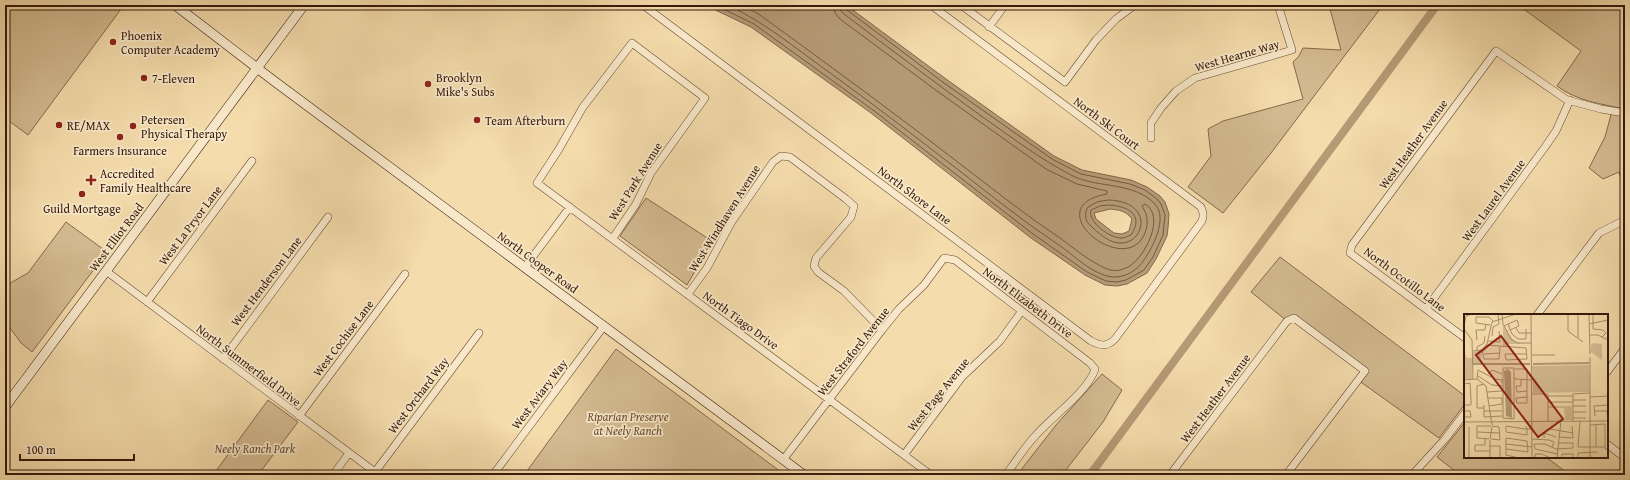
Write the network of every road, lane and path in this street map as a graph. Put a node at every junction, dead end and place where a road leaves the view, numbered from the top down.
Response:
1 (175, 5) edge
2 (304, 5) edge
3 (643, 5) edge
4 (930, 5) edge
5 (961, 5) edge
6 (1005, 5) edge
7 (1135, 5) edge
8 (1278, 5) edge
9 (988, 27) junction
10 (257, 68) junction
11 (1570, 100) junction
12 (1625, 113) edge
13 (1151, 138) dead end
14 (252, 161) dead end
15 (537, 183) joint
16 (570, 207) junction
17 (328, 217) dead end
18 (1625, 220) edge
19 (613, 238) junction
20 (1350, 253) joint
21 (944, 258) joint
22 (525, 267) junction
23 (106, 271) junction
24 (405, 274) dead end
25 (1159, 278) joint
26 (688, 294) junction
27 (147, 302) junction
28 (1426, 309) junction
29 (1021, 312) junction
30 (1538, 314) edge
31 (604, 326) junction
32 (882, 330) junction
33 (479, 333) dead end
34 (1464, 337) edge
35 (1625, 348) edge
36 (223, 359) junction
37 (1608, 371) edge
38 (830, 399) junction
39 (5, 407) edge
40 (1464, 414) edge
41 (299, 416) junction
42 (1608, 445) edge
43 (349, 453) junction
44 (904, 455) junction
45 (1625, 458) edge
46 (783, 460) junction
47 (377, 473) edge
48 (333, 475) edge
49 (493, 475) edge
50 (804, 475) edge
51 (931, 475) edge
52 (1006, 475) edge
53 (1170, 475) edge
54 (1286, 475) edge
55 (1412, 475) edge

1 - 10 main road, North Cooper Road
2 - 10 main road, West Elliot Road
3 - 25 street, North Shore Lane
4 - 25 street, North Ski Court
5 - 9 street
6 - 9 street
7 - 9 street
8 - 13 street, West Hearne Way
10 - 22 main road, North Cooper Road
10 - 23 main road, West Elliot Road
11 - 12 street
11 - 20 street, West Heather Avenue
11 - 28 street, West Laurel Avenue
14 - 27 street, West La Pryor Lane
15 - 16 street, North Tiago Drive
15 - 19 street, West Park Avenue
16 - 19 street, North Tiago Drive
16 - 22 street
17 - 36 street, West Henderson Lane
18 - 30 street
19 - 26 street, North Tiago Drive
20 - 28 street, North Ocotillo Lane
21 - 29 street, North Elizabeth Drive
21 - 32 street, West Straford Avenue
22 - 31 main road, North Cooper Road
23 - 27 street, North Summerfield Drive
23 - 39 main road, West Elliot Road
24 - 41 street, West Cochise Lane
26 - 32 street, West Windhaven Avenue
26 - 38 street, North Tiago Drive
27 - 36 street, North Summerfield Drive
28 - 34 street, North Ocotillo Lane
29 - 44 street, West Page Avenue
29 - 52 street, North Elizabeth Drive
31 - 46 main road, North Cooper Road
31 - 49 street, West Aviary Way
32 - 38 street, West Straford Avenue
33 - 47 street, West Orchard Way
35 - 37 street
36 - 41 street, North Summerfield Drive
38 - 44 street, North Tiago Drive
38 - 46 street, West Straford Avenue
40 - 55 street
41 - 43 street, North Summerfield Drive
42 - 45 street
43 - 47 street, North Summerfield Drive
43 - 48 street
44 - 51 street, North Tiago Drive
46 - 50 main road, North Cooper Road
53 - 54 street, West Heather Avenue

